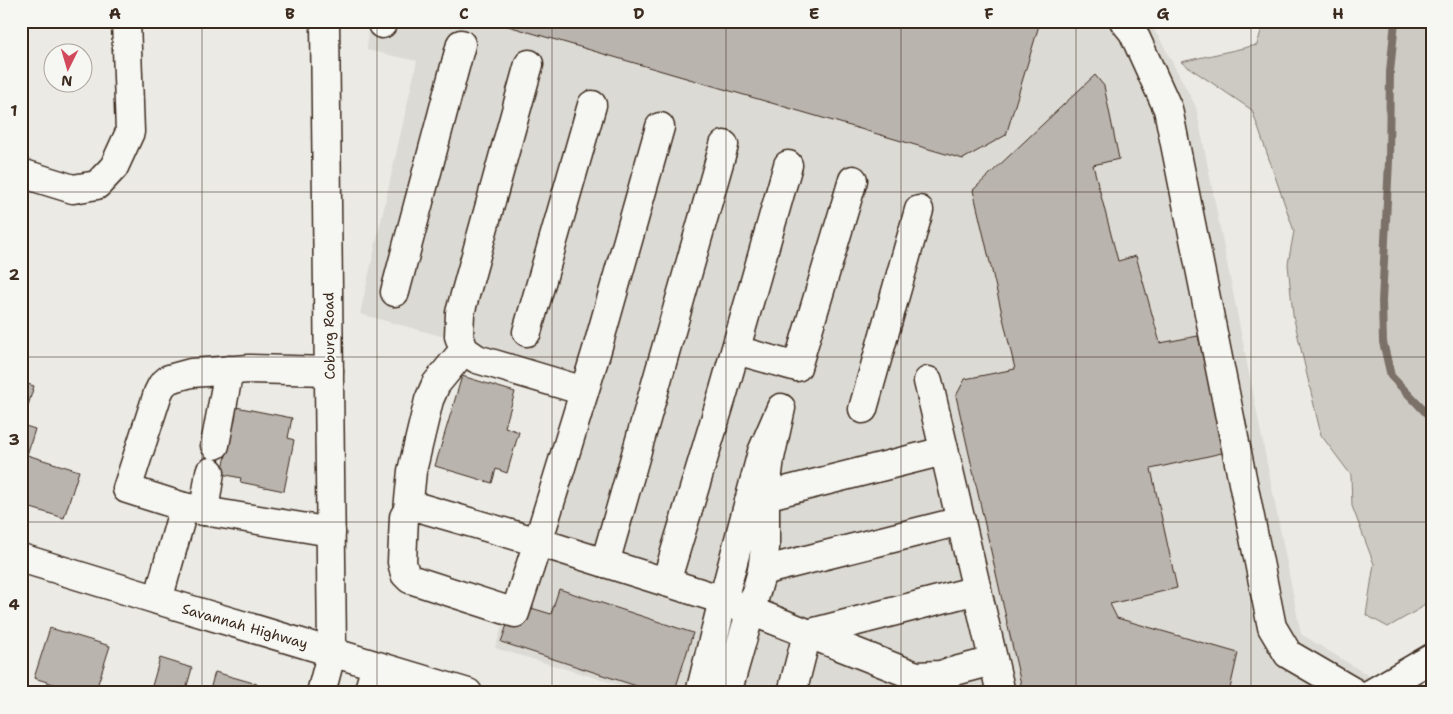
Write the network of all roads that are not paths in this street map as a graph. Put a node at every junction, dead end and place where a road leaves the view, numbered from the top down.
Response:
1 (126, 21) edge
2 (325, 21) edge
3 (1124, 21) edge
4 (461, 44) dead end
5 (529, 64) dead end
6 (592, 105) dead end
7 (660, 127) dead end
8 (724, 145) dead end
9 (788, 165) dead end
10 (21, 173) edge
11 (853, 180) dead end
12 (919, 210) dead end
13 (395, 292) dead end
14 (527, 332) dead end
15 (464, 350) junction
16 (736, 350) junction
17 (230, 370) junction
18 (329, 371) junction
19 (928, 381) dead end
20 (584, 391) junction
21 (863, 409) dead end
22 (215, 445) dead end
23 (944, 451) junction
24 (210, 472) dead end
25 (765, 496) junction
26 (194, 509) junction
27 (408, 510) junction
28 (961, 521) junction
29 (331, 532) junction
30 (538, 542) junction
31 (21, 558) edge
32 (605, 563) junction
33 (762, 572) junction
34 (666, 582) junction
35 (977, 590) junction
36 (158, 600) junction
37 (723, 600) junction
38 (750, 611) junction
39 (807, 634) junction
40 (332, 651) junction
41 (1432, 658) edge
42 (993, 661) junction
43 (376, 666) junction
44 (948, 683) edge
45 (321, 693) edge
46 (368, 693) edge
47 (468, 693) edge
48 (700, 693) edge
49 (727, 693) edge
50 (792, 693) edge
51 (1001, 693) edge
52 (1355, 693) edge
53 (1372, 693) edge

1 - 10 main road
2 - 18 main road, Coburg Road
3 - 52 main road
4 - 13 main road
5 - 15 main road
6 - 14 main road
7 - 20 main road
8 - 32 main road
9 - 16 main road
11 - 16 main road
12 - 21 main road
15 - 20 main road
15 - 27 main road
16 - 34 main road
17 - 18 main road
17 - 22 main road
17 - 26 main road
18 - 29 main road, Coburg Road
19 - 23 main road
20 - 30 main road
23 - 25 main road
23 - 28 main road
24 - 26 main road
25 - 33 main road
25 - 37 main road
26 - 29 main road
26 - 36 main road
27 - 30 main road
27 - 30 main road
28 - 33 main road
28 - 35 main road
29 - 40 main road, Coburg Road
30 - 32 main road
31 - 36 main road, Savannah Highway
32 - 34 main road
33 - 38 main road
34 - 37 main road
35 - 39 main road
35 - 42 main road
36 - 40 main road, Savannah Highway
37 - 38 main road
37 - 48 main road
38 - 39 main road
38 - 49 main road
39 - 44 main road
39 - 50 main road
40 - 43 main road, Savannah Highway
40 - 45 main road, Coburg Road
41 - 53 main road
42 - 44 main road
42 - 51 main road
43 - 46 main road
43 - 47 main road, Savannah Highway

